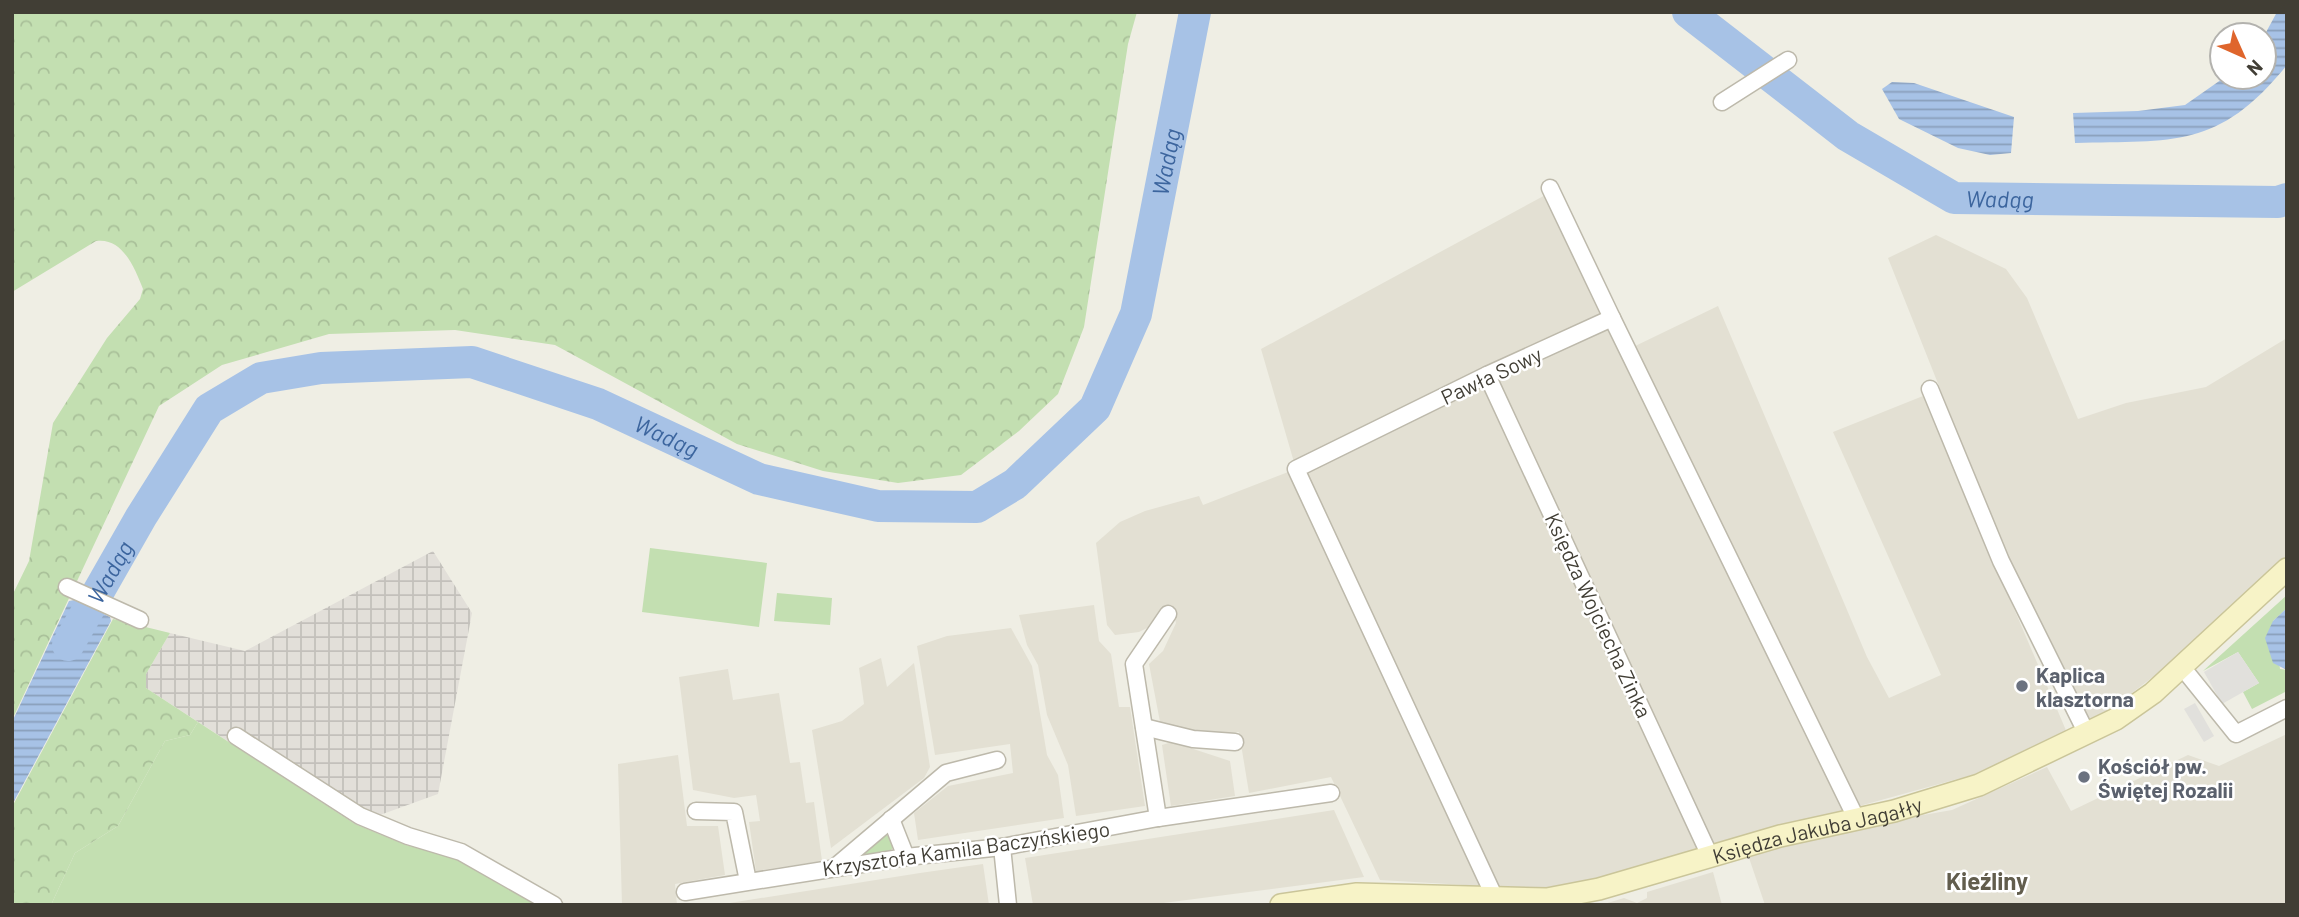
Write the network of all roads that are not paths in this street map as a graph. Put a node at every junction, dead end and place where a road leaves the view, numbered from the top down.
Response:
1 (1788, 60) dead end
2 (1722, 102) dead end
3 (1550, 188) dead end
4 (1612, 318) junction
5 (1487, 375) junction
6 (1930, 389) dead end
7 (2287, 569) edge
8 (67, 587) dead end
9 (1168, 614) dead end
10 (140, 621) dead end
11 (2182, 667) junction
12 (2287, 708) edge
13 (1144, 727) junction
14 (2087, 734) junction
15 (236, 736) dead end
16 (1235, 742) dead end
17 (997, 760) dead end
18 (1331, 793) dead end
19 (696, 811) dead end
20 (1158, 818) junction
21 (1856, 818) junction
22 (891, 819) junction
23 (1002, 847) junction
24 (1710, 856) junction
25 (906, 857) junction
26 (835, 867) junction
27 (748, 881) junction
28 (685, 892) dead end
29 (1495, 898) junction
30 (554, 905) edge
31 (1008, 905) edge
32 (1281, 905) edge

1 - 2 street
3 - 4 street
4 - 5 street, Pawła Sowy
4 - 21 street
5 - 24 street, Księdza Wojciecha Zinka
5 - 29 street, Pawła Sowy
6 - 14 street
7 - 11 street, Księdza Jakuba Jagałły
8 - 10 street
9 - 13 street
11 - 12 street
11 - 14 street, Księdza Jakuba Jagałły
13 - 16 street
13 - 20 street
14 - 21 street, Księdza Jakuba Jagałły
15 - 30 street
17 - 22 street
18 - 20 street, Krzysztofa Kamila Baczyńskiego
19 - 27 street
20 - 23 street, Krzysztofa Kamila Baczyńskiego
21 - 24 street, Księdza Jakuba Jagałły
22 - 25 street
22 - 26 street
23 - 25 street, Krzysztofa Kamila Baczyńskiego
23 - 31 street
24 - 29 street, Księdza Jakuba Jagałły
25 - 26 street, Krzysztofa Kamila Baczyńskiego
26 - 27 street, Krzysztofa Kamila Baczyńskiego
27 - 28 street, Krzysztofa Kamila Baczyńskiego
29 - 32 street, Księdza Jakuba Jagałły

